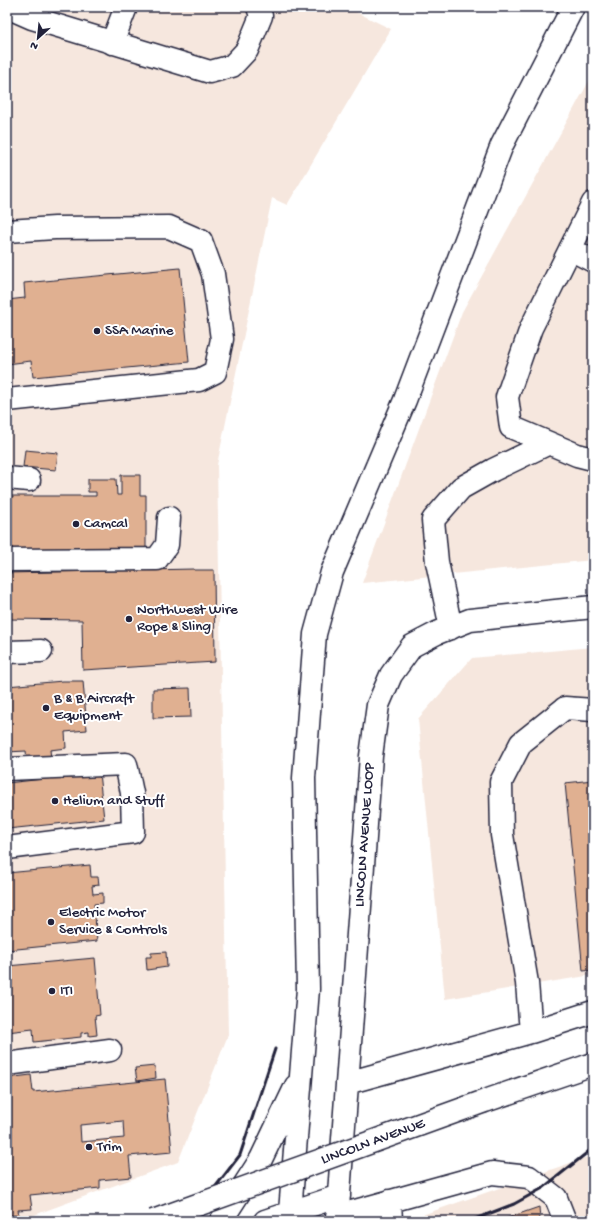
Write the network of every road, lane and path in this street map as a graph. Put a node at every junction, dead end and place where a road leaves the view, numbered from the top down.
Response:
1 (7, 7) edge
2 (126, 7) edge
3 (258, 7) edge
4 (573, 7) edge
5 (112, 43) junction
6 (593, 203) edge
7 (7, 231) edge
8 (570, 249) junction
9 (593, 261) edge
10 (7, 400) edge
11 (549, 443) junction
12 (593, 459) edge
13 (7, 478) edge
14 (29, 480) dead end
15 (169, 518) dead end
16 (7, 560) edge
17 (593, 606) edge
18 (451, 628) junction
19 (41, 650) dead end
20 (7, 652) edge
21 (593, 710) edge
22 (7, 769) edge
23 (7, 848) edge
24 (593, 1012) edge
25 (531, 1032) junction
26 (110, 1050) dead end
27 (7, 1064) edge
28 (593, 1064) edge
29 (302, 1074) junction
30 (347, 1083) junction
31 (338, 1211) edge
32 (391, 1211) edge
33 (290, 1212) junction
34 (154, 1221) edge
35 (221, 1221) edge
36 (265, 1221) edge
37 (565, 1221) edge

1 - 5 street
2 - 5 street
3 - 5 street
4 - 29 street
6 - 8 street
7 - 10 street
8 - 9 street
8 - 11 street
11 - 12 street
11 - 18 street
13 - 14 street
15 - 16 street
17 - 18 street, LINCOLN AVENUE LOOP
18 - 30 street, LINCOLN AVENUE LOOP
19 - 20 street
21 - 25 street
22 - 23 street
24 - 25 street
25 - 30 street
26 - 27 street
28 - 34 street, LINCOLN AVENUE, bridge
29 - 33 street
29 - 35 street
30 - 31 street, LINCOLN AVENUE LOOP
31 - 32 street
31 - 33 street
32 - 37 street
33 - 36 street

